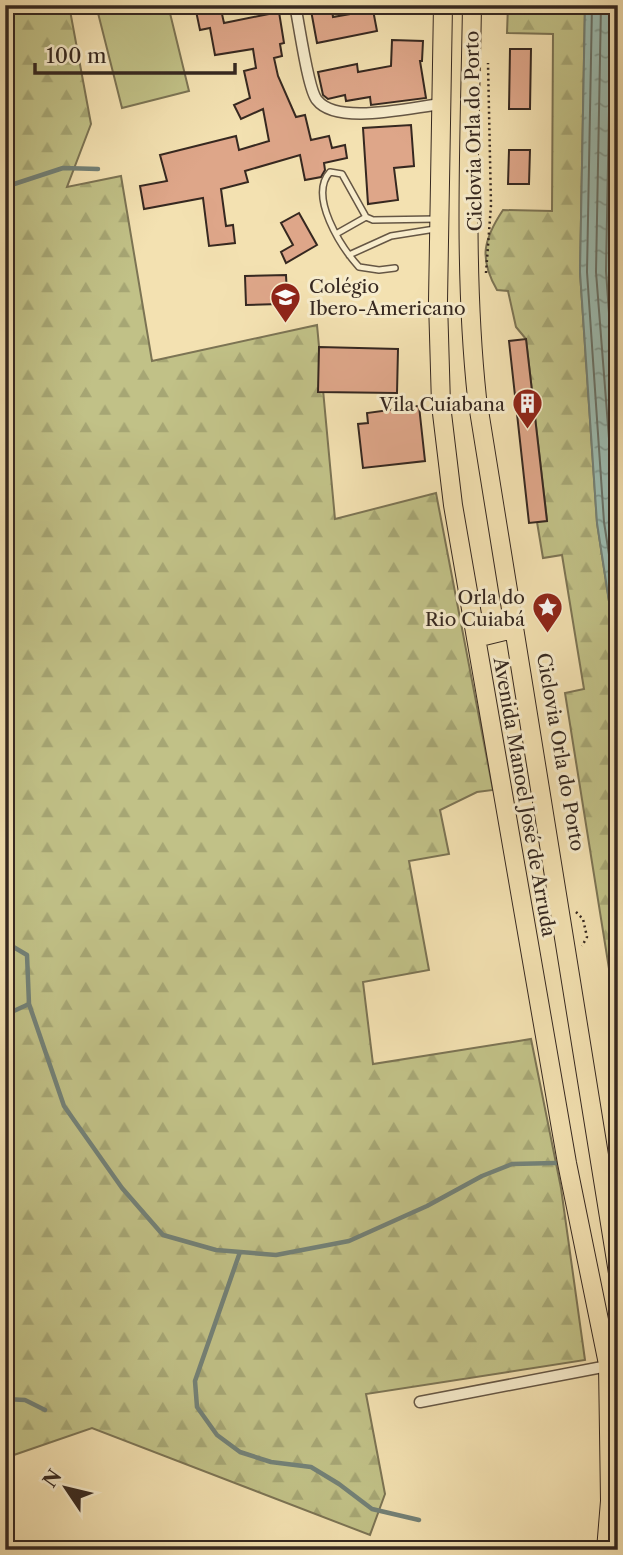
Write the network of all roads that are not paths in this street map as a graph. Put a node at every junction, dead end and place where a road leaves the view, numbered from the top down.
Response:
1 (295, 5) edge
2 (443, 5) edge
3 (472, 5) edge
4 (442, 104) junction
5 (366, 217) junction
6 (439, 224) junction
7 (336, 234) junction
8 (349, 255) junction
9 (395, 268) dead end
10 (513, 629) junction
11 (476, 638) junction
12 (618, 1273) edge
13 (613, 1364) edge
14 (420, 1402) dead end
15 (606, 1550) edge

1 - 4 street
2 - 4 main road, Avenida Manoel José de Arruda
3 - 10 main road, Avenida Manoel José de Arruda
4 - 6 main road, Avenida Manoel José de Arruda
5 - 6 lane
5 - 7 lane
5 - 7 lane
6 - 8 lane
6 - 11 main road, Avenida Manoel José de Arruda
7 - 8 lane
8 - 9 lane
10 - 11 main road
10 - 12 main road, Avenida Manoel José de Arruda
11 - 13 main road, Avenida Manoel José de Arruda
13 - 14 street
13 - 15 main road, Avenida Manoel José de Arruda

